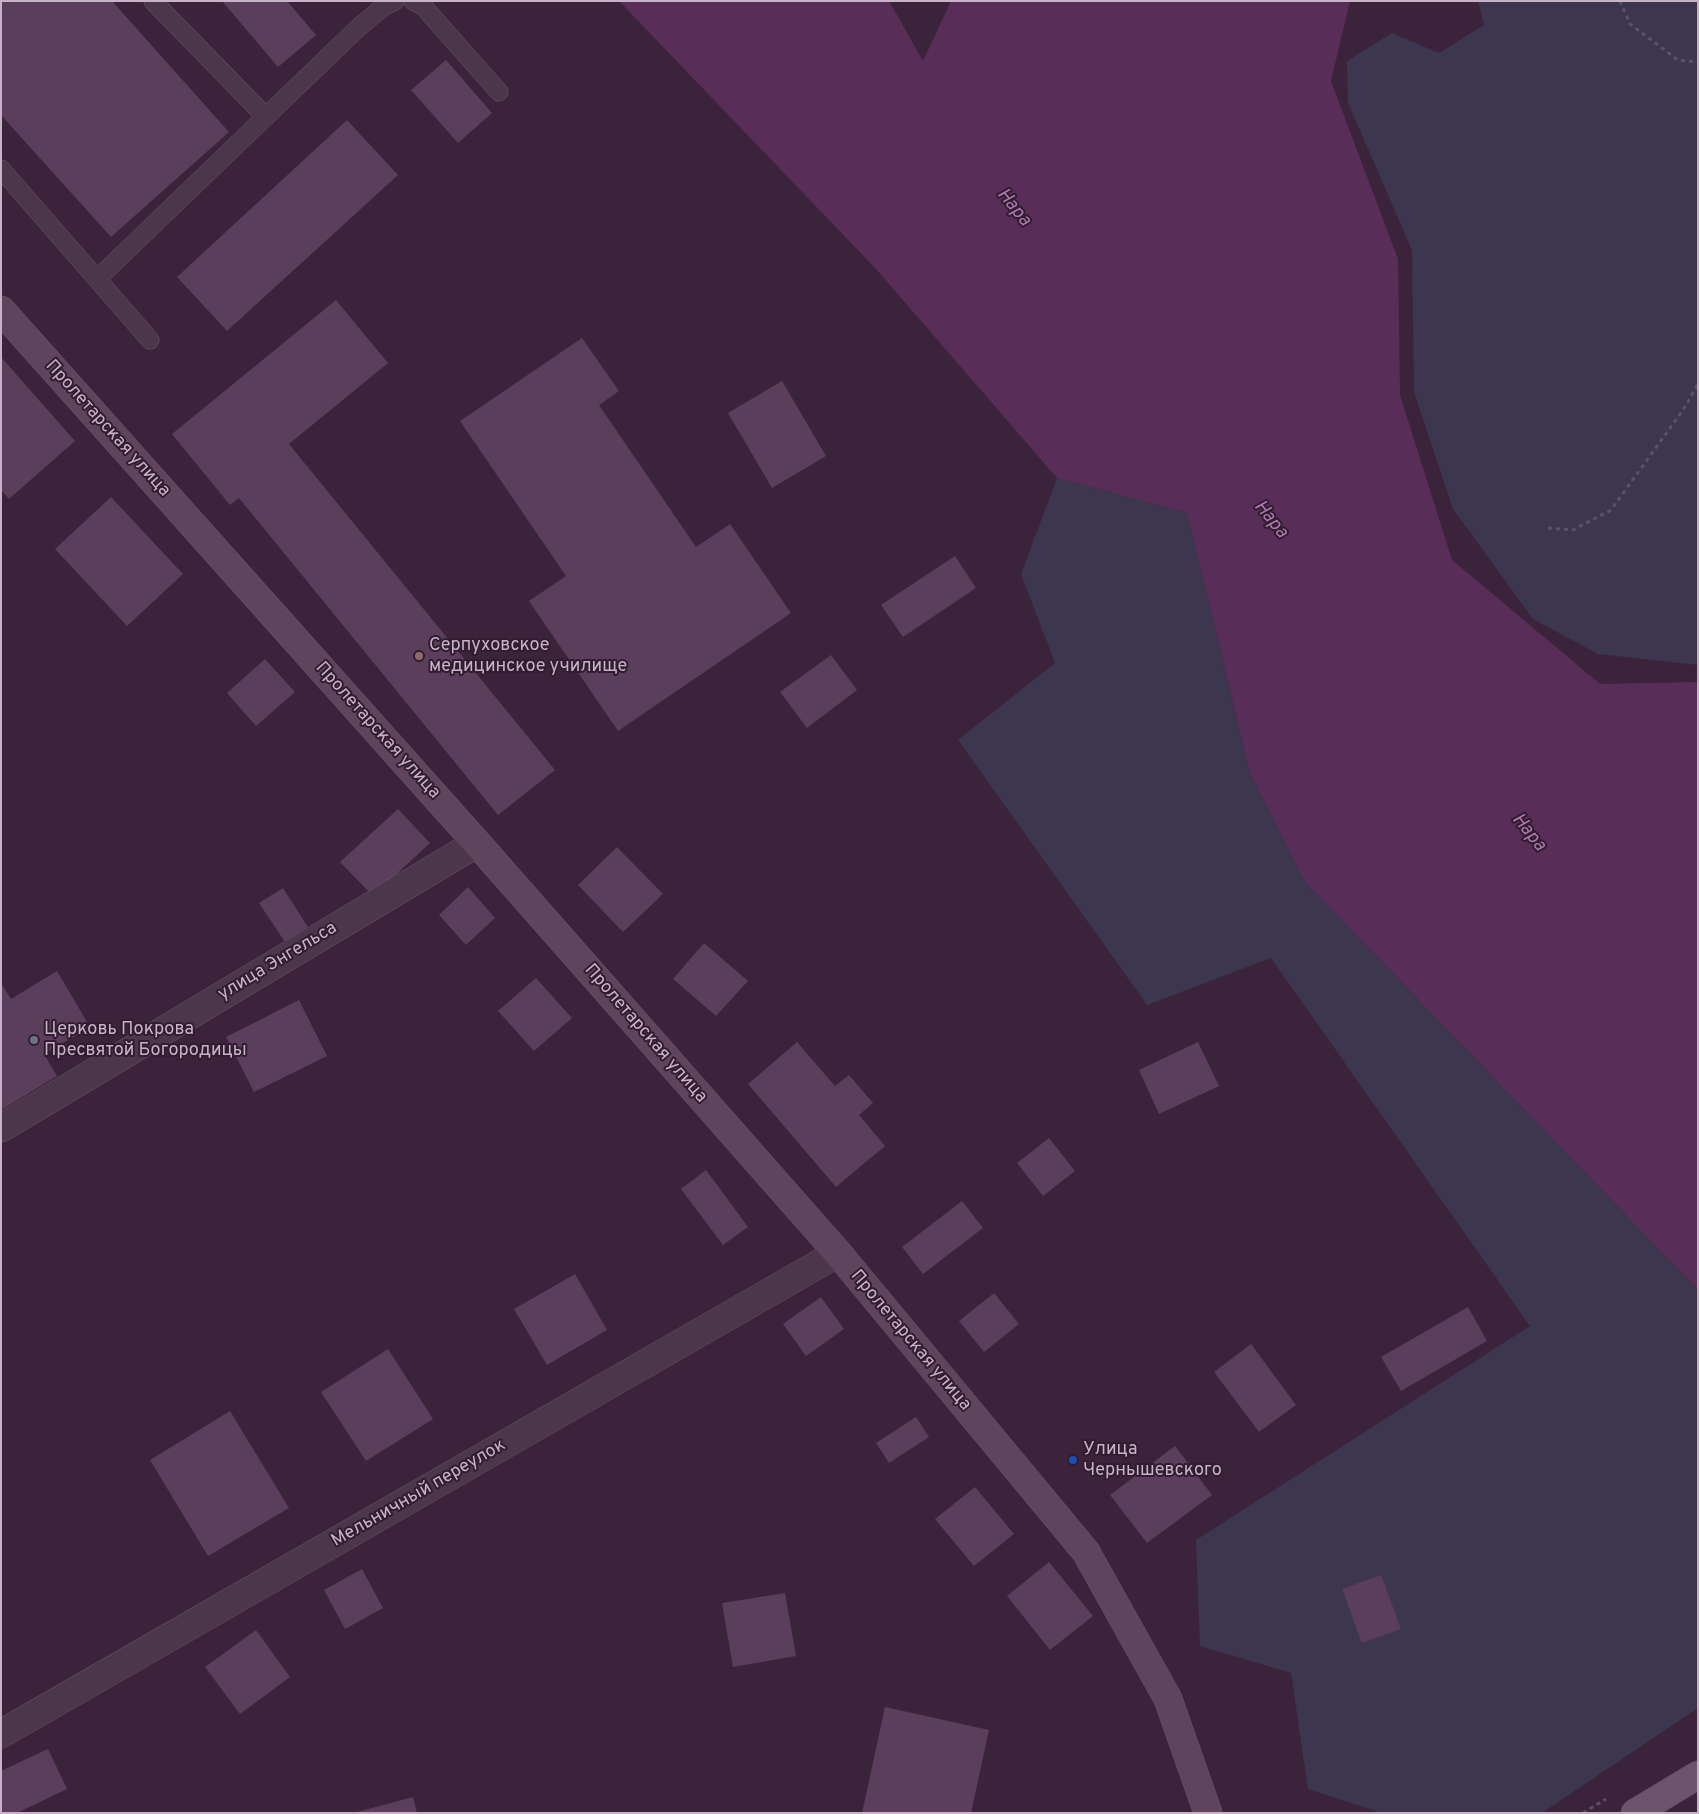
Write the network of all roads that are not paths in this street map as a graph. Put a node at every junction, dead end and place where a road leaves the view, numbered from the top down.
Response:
1 (153, 1) edge
2 (395, 1) edge
3 (413, 1) edge
4 (499, 92) dead end
5 (266, 117) junction
6 (1, 169) edge
7 (97, 279) junction
8 (1, 310) edge
9 (150, 340) dead end
10 (477, 843) junction
11 (1, 1128) edge
12 (838, 1254) junction
13 (1, 1734) edge
14 (1698, 1775) edge
15 (1196, 1778) junction
16 (1208, 1813) edge
17 (1228, 1813) edge
18 (1635, 1813) edge

1 - 5 lane
2 - 5 lane
3 - 4 lane
5 - 7 lane
6 - 7 lane
7 - 9 lane
8 - 10 street, Пролетарская улица
10 - 11 street, улица Энгельса
10 - 12 street, Пролетарская улица
12 - 13 street, Мельничный переулок
12 - 15 street, Пролетарская улица
14 - 18 main road
15 - 16 street, Пролетарская улица
15 - 17 street

